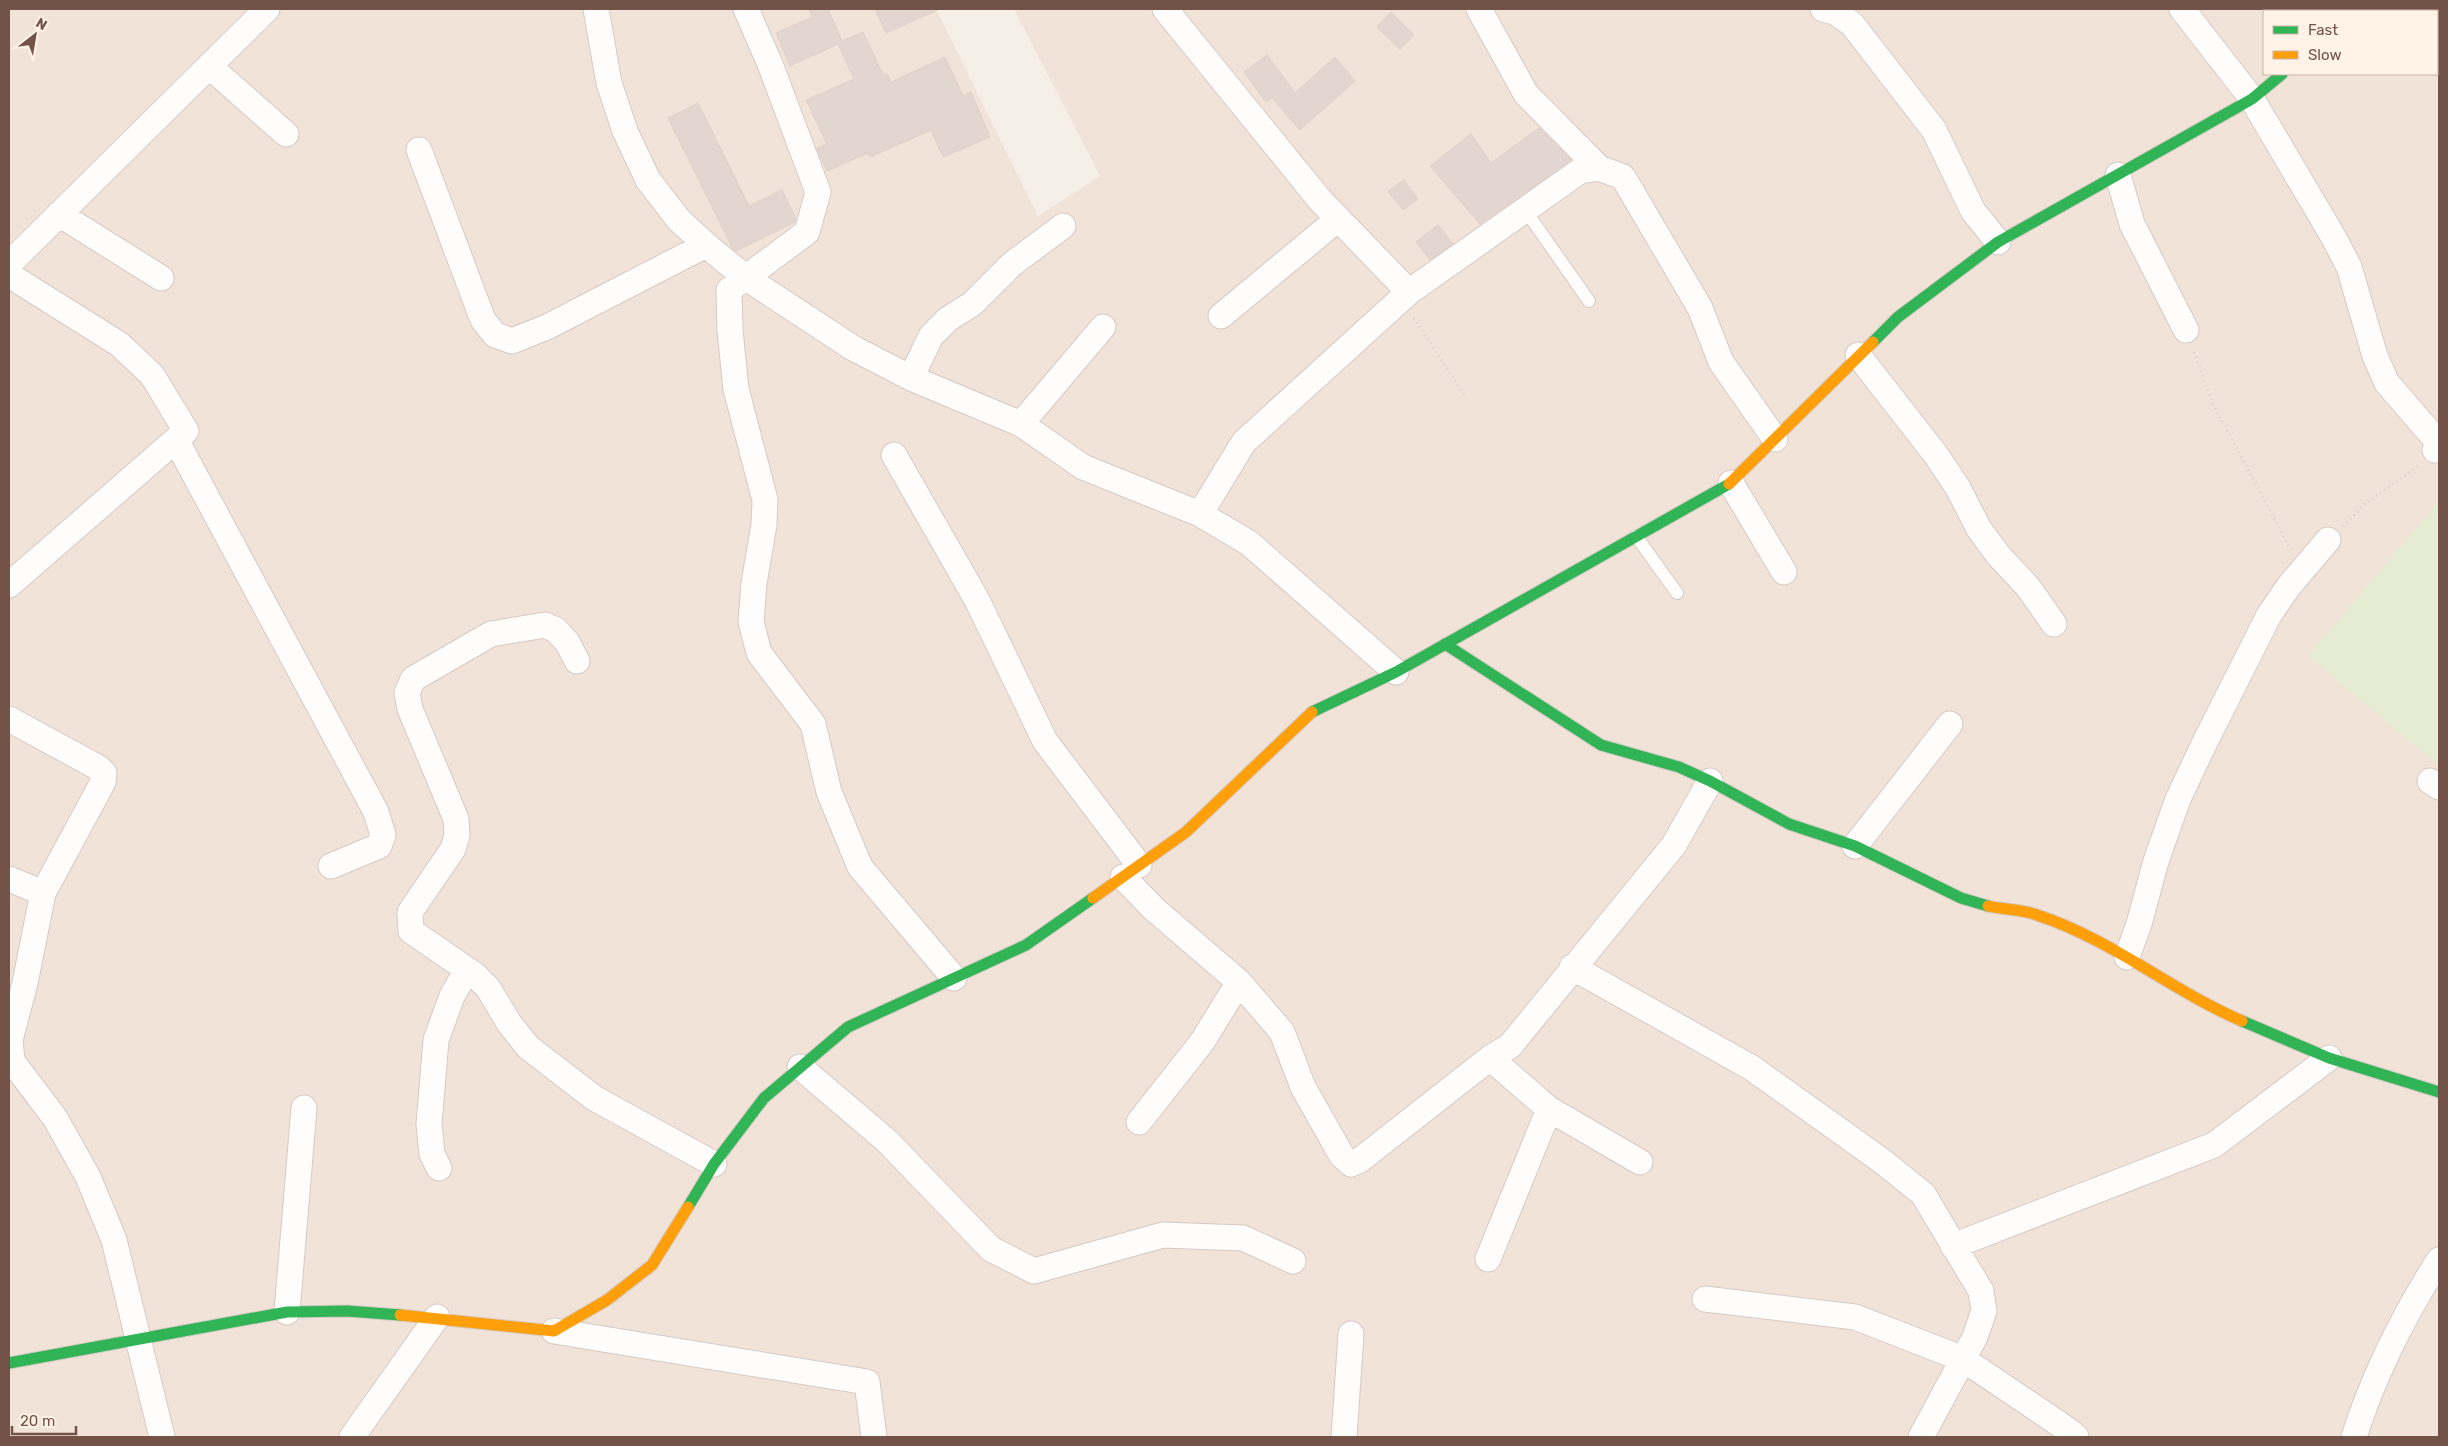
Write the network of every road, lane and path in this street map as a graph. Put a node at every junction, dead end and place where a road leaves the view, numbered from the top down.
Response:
1 (267, 9) edge
2 (596, 9) edge
3 (746, 9) edge
4 (1165, 9) edge
5 (1479, 9) edge
6 (1823, 9) edge
7 (2182, 9) edge
8 (209, 66) junction
9 (2281, 75) edge
10 (2252, 99) junction
11 (286, 134) dead end
12 (419, 150) dead end
13 (1599, 168) junction
14 (2118, 175) junction
15 (1524, 210) junction
16 (59, 214) junction
17 (1338, 218) junction
18 (1063, 226) dead end
19 (1998, 242) junction
20 (706, 245) junction
21 (9, 264) edge
22 (9, 276) edge
23 (745, 277) junction
24 (161, 278) dead end
25 (1406, 296) junction
26 (1589, 301) dead end
27 (1221, 316) dead end
28 (1102, 327) dead end
29 (2186, 330) joint
30 (1858, 355) junction
31 (911, 378) junction
32 (1464, 396) dead end
33 (1021, 424) junction
34 (1775, 439) junction
35 (176, 440) junction
36 (2435, 450) joint
37 (894, 455) dead end
38 (1731, 483) junction
39 (1200, 514) junction
40 (1636, 536) junction
41 (2328, 540) joint
42 (2302, 570) junction
43 (1784, 572) dead end
44 (9, 585) edge
45 (1677, 593) dead end
46 (2054, 624) dead end
47 (1445, 644) junction
48 (577, 661) dead end
49 (1396, 672) junction
50 (9, 719) edge
51 (1950, 724) dead end
52 (1710, 781) junction
53 (1855, 846) junction
54 (331, 866) dead end
55 (1131, 871) junction
56 (9, 879) edge
57 (43, 894) junction
58 (2127, 957) junction
59 (1572, 967) junction
60 (467, 970) junction
61 (954, 978) junction
62 (1240, 982) junction
63 (1490, 1058) junction
64 (2329, 1058) junction
65 (800, 1067) junction
66 (2439, 1092) edge
67 (304, 1108) dead end
68 (1549, 1109) junction
69 (1139, 1122) dead end
70 (1640, 1162) dead end
71 (714, 1164) junction
72 (439, 1168) dead end
73 (1953, 1246) junction
74 (1488, 1259) dead end
75 (2439, 1260) edge
76 (1293, 1261) dead end
77 (1705, 1299) dead end
78 (287, 1312) junction
79 (437, 1317) junction
80 (554, 1331) junction
81 (1351, 1334) dead end
82 (137, 1339) junction
83 (1962, 1359) junction
84 (9, 1363) edge
85 (162, 1437) edge
86 (352, 1437) edge
87 (874, 1437) edge
88 (1344, 1437) edge
89 (1921, 1437) edge
90 (2076, 1437) edge
91 (2354, 1437) edge

1 - 8 street
2 - 20 street
3 - 23 street
4 - 17 street
5 - 13 street
6 - 19 street
7 - 10 street
8 - 11 street
8 - 16 street
9 - 10 street
10 - 14 street
10 - 36 street
12 - 20 street
13 - 15 street
13 - 34 street
14 - 19 street
14 - 29 street
15 - 25 street
15 - 26 lane
16 - 21 street
16 - 24 street
17 - 25 street
17 - 27 street
18 - 31 street
19 - 30 street
20 - 23 street
22 - 35 street
23 - 31 street
23 - 61 street
25 - 32 path
25 - 39 street
28 - 33 street
29 - 42 path
30 - 34 street
30 - 46 street
31 - 33 street
33 - 39 street
34 - 38 street
35 - 44 street
35 - 54 street
36 - 41 path
37 - 55 street
38 - 40 street
38 - 43 street
39 - 49 street
40 - 45 lane
40 - 47 street
41 - 42 street
42 - 58 street
47 - 49 street
47 - 52 street
48 - 60 street
49 - 55 street
50 - 57 street
51 - 53 street
52 - 53 street
52 - 59 street
53 - 58 street
55 - 61 street
55 - 62 street
56 - 57 street
57 - 82 street
58 - 64 street
59 - 63 street
59 - 73 street
60 - 71 street
60 - 72 street
61 - 65 street
62 - 63 street
62 - 69 street
63 - 68 street
64 - 66 street
64 - 73 street
65 - 71 street
65 - 76 street
67 - 78 street
68 - 70 street
68 - 74 street
71 - 80 street
73 - 83 street
75 - 91 street
77 - 83 street
78 - 79 street
78 - 82 street
79 - 80 street
79 - 86 street
80 - 87 street
81 - 88 street
82 - 84 street
82 - 85 street
83 - 89 street
83 - 90 street

